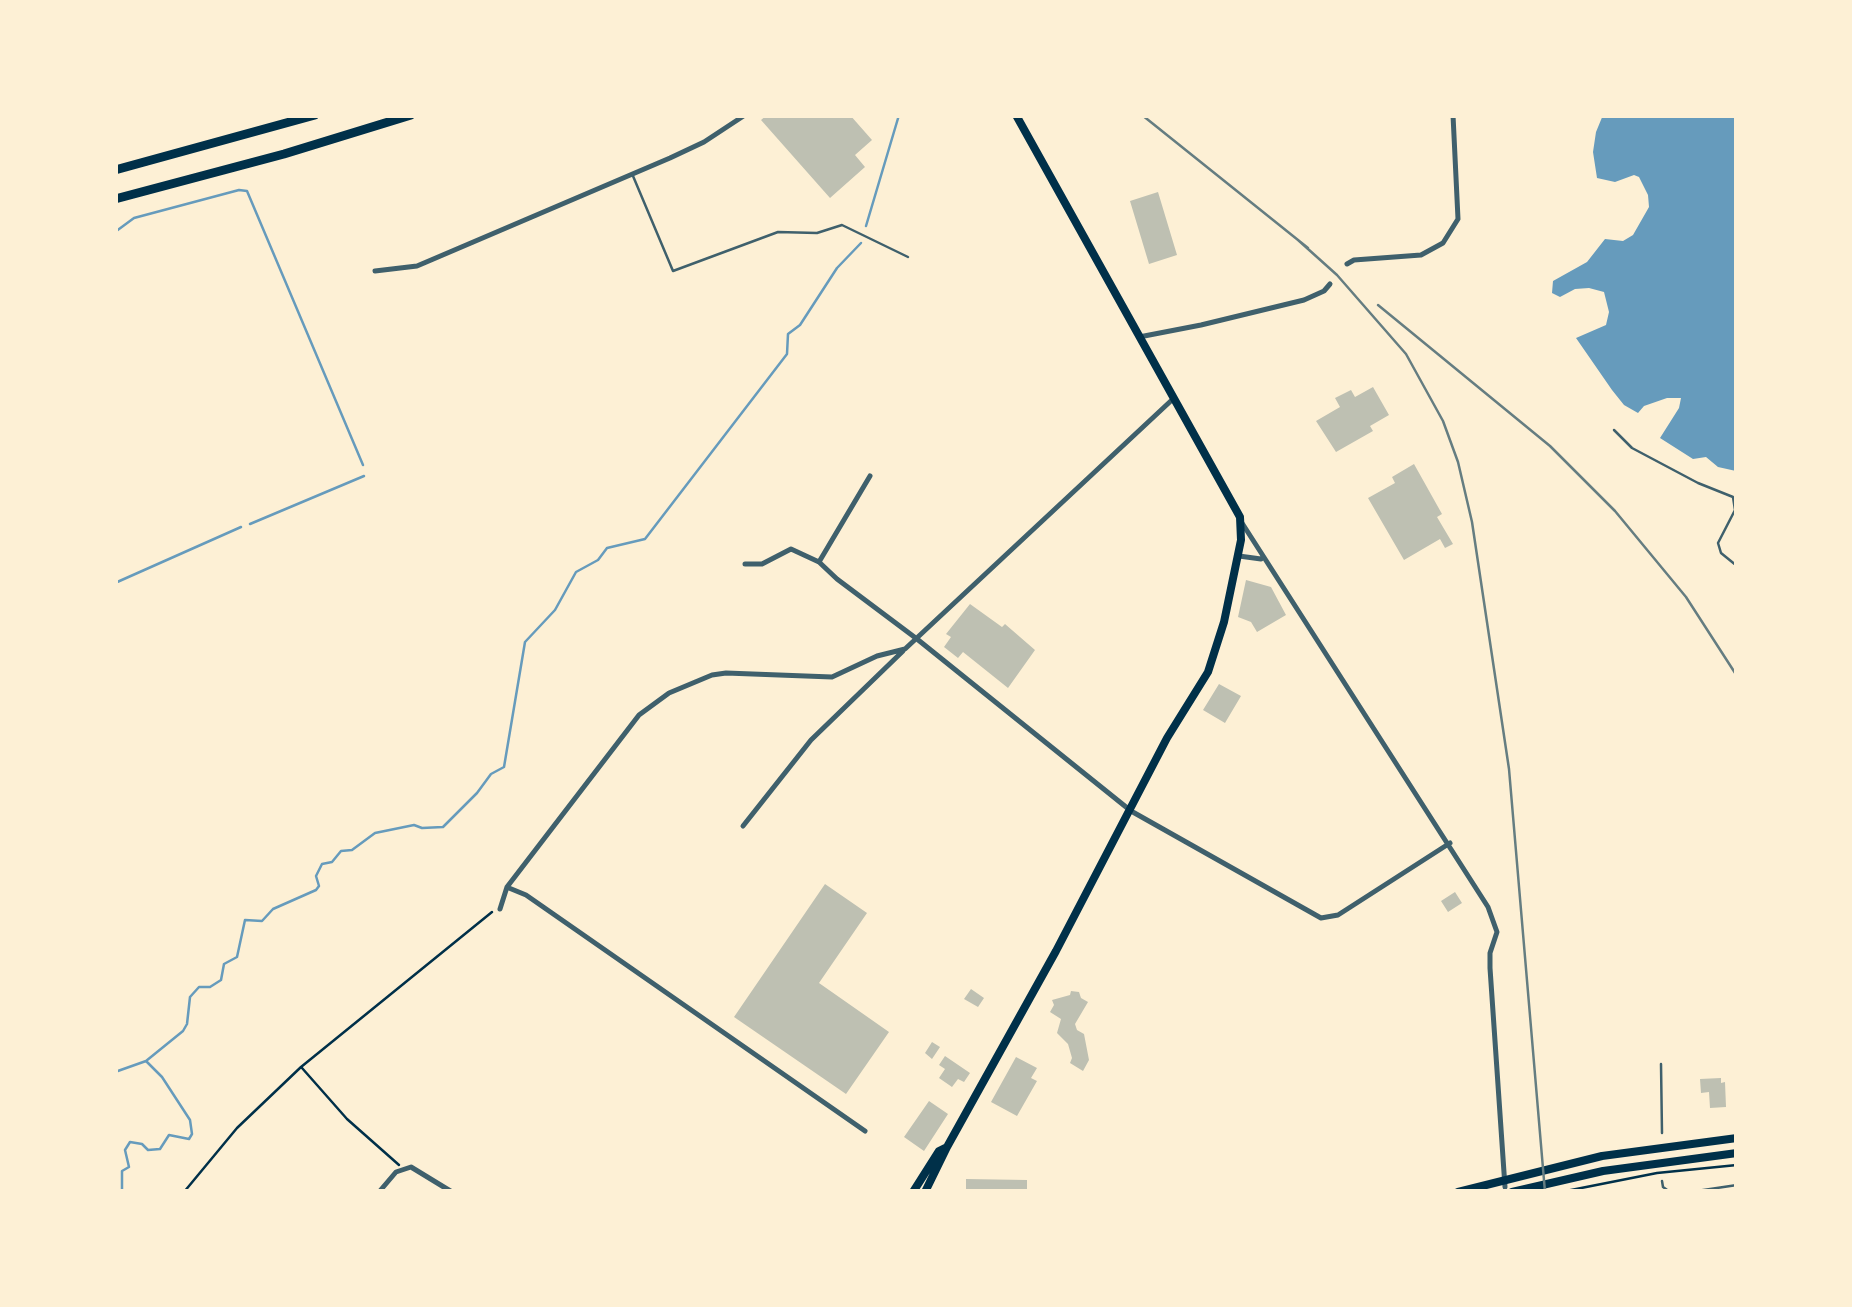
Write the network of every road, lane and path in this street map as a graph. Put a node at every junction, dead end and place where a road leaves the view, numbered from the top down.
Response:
1 (315, 115) edge
2 (411, 115) edge
3 (745, 115) edge
4 (1016, 115) edge
5 (1453, 115) edge
6 (115, 170) edge
7 (632, 174) junction
8 (115, 199) edge
9 (908, 257) dead end
10 (1347, 264) dead end
11 (375, 271) dead end
12 (1330, 284) dead end
13 (1139, 336) junction
14 (1174, 398) junction
15 (1614, 430) dead end
16 (870, 476) dead end
17 (1242, 523) junction
18 (1239, 556) junction
19 (1264, 560) junction
20 (820, 562) junction
21 (744, 564) dead end
22 (1737, 566) edge
23 (917, 639) junction
24 (905, 649) junction
25 (1131, 811) junction
26 (743, 826) dead end
27 (1450, 843) junction
28 (508, 887) junction
29 (500, 909) joint
30 (1661, 1064) dead end
31 (301, 1067) junction
32 (865, 1131) dead end
33 (1662, 1133) dead end
34 (1737, 1138) edge
35 (947, 1148) junction
36 (1737, 1153) edge
37 (1737, 1164) edge
38 (403, 1168) junction
39 (1662, 1181) dead end
40 (1737, 1185) edge
41 (1508, 1190) edge
42 (184, 1192) edge
43 (379, 1192) edge
44 (452, 1192) edge
45 (913, 1192) edge
46 (925, 1192) edge
47 (1458, 1192) edge
48 (1561, 1192) edge
49 (1670, 1192) edge
50 (1690, 1192) edge

1 - 6 highway
2 - 8 highway
3 - 7 street
4 - 13 main road
5 - 10 street
7 - 9 lane
7 - 11 street
12 - 13 street
13 - 14 main road
14 - 17 main road
14 - 23 street
15 - 22 lane
16 - 20 street
17 - 18 main road
17 - 19 street
18 - 19 street
18 - 25 main road
19 - 27 street
20 - 21 street
20 - 23 street
23 - 24 street
23 - 25 street
24 - 26 street
24 - 28 street
25 - 27 street
25 - 35 main road
27 - 41 street
28 - 29 street
28 - 32 street
29 - 31 path
30 - 33 lane
31 - 38 path
31 - 42 path
34 - 47 main road
35 - 45 main road
35 - 46 main road
36 - 41 main road
37 - 48 path
38 - 43 street
38 - 44 street
39 - 49 lane
40 - 50 lane

